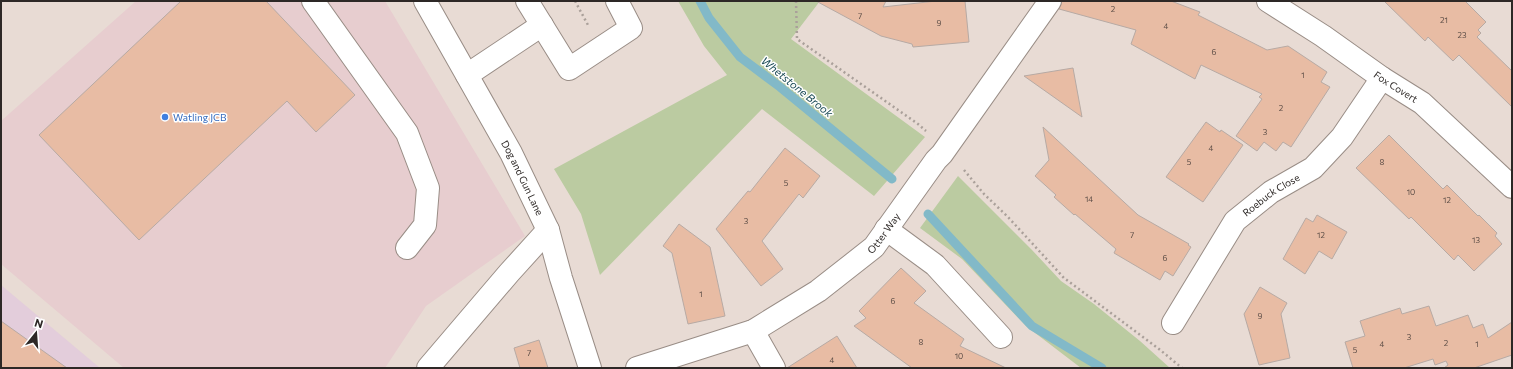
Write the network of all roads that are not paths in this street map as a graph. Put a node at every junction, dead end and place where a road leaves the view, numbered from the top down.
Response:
1 (313, 1) edge
2 (425, 1) edge
3 (526, 1) edge
4 (617, 1) edge
5 (1050, 1) edge
6 (1268, 1) edge
7 (542, 24) junction
8 (467, 75) junction
9 (1382, 78) junction
10 (1512, 186) edge
11 (886, 229) junction
12 (548, 230) junction
13 (407, 248) dead end
14 (1173, 323) dead end
15 (753, 331) junction
16 (1001, 337) dead end
17 (428, 368) edge
18 (590, 368) edge
19 (637, 368) edge
20 (774, 368) edge

1 - 13 street
2 - 8 street, Dog and Gun Lane
3 - 7 street
4 - 7 street
5 - 11 street, Otter Way
6 - 9 street, Fox Covert
7 - 8 street
8 - 12 street, Dog and Gun Lane
9 - 10 street, Fox Covert
9 - 14 street, Roebuck Close
11 - 15 street, Otter Way
11 - 16 street
12 - 17 street
12 - 18 street, Dog and Gun Lane
15 - 19 street, Otter Way
15 - 20 street

